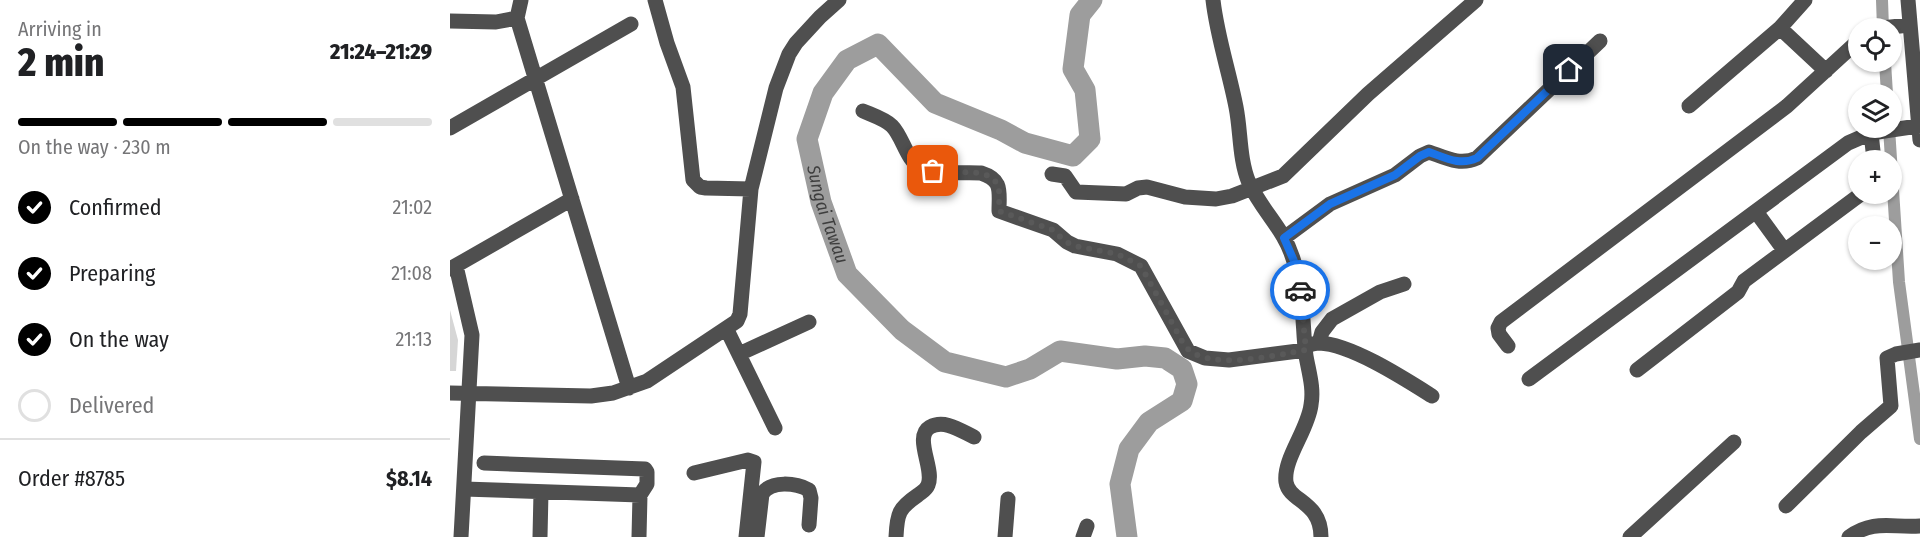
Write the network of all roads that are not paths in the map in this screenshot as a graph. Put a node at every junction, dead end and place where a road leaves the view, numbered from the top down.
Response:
1 (521, 0) edge
2 (656, 0) edge
3 (820, 0) edge
4 (839, 0) edge
5 (1213, 0) edge
6 (1476, 0) edge
7 (1805, 0) edge
8 (1912, 5) edge
9 (820, 16) junction
10 (517, 18) junction
11 (450, 21) edge
12 (631, 24) dead end
13 (1909, 25) junction
14 (1902, 26) edge
15 (1780, 28) junction
16 (1600, 41) dead end
17 (1848, 50) edge
18 (1826, 71) junction
19 (535, 79) junction
20 (1689, 106) dead end
21 (863, 111) dead end
22 (450, 128) edge
23 (1902, 130) edge
24 (1919, 133) edge
25 (1861, 138) edge
26 (1052, 174) dead end
27 (751, 189) junction
28 (1252, 189) junction
29 (572, 200) junction
30 (1848, 203) edge
31 (1757, 213) junction
32 (1284, 238) junction
33 (1784, 250) junction
34 (453, 267) edge
35 (1404, 284) dead end
36 (809, 322) dead end
37 (727, 330) junction
38 (1508, 346) dead end
39 (1310, 347) junction
40 (1919, 350) edge
41 (740, 354) junction
42 (1637, 370) dead end
43 (1529, 379) dead end
44 (629, 388) junction
45 (450, 393) edge
46 (469, 394) junction
47 (1432, 396) dead end
48 (775, 428) dead end
49 (974, 437) dead end
50 (1734, 442) dead end
51 (484, 463) dead end
52 (521, 465) junction
53 (694, 473) dead end
54 (464, 489) junction
55 (521, 491) junction
56 (541, 492) junction
57 (640, 495) junction
58 (1008, 499) dead end
59 (1786, 506) dead end
60 (809, 525) dead end
61 (1919, 526) edge
62 (461, 537) edge
63 (540, 537) edge
64 (639, 537) edge
65 (746, 537) edge
66 (757, 537) edge
67 (896, 537) edge
68 (1005, 537) edge
69 (1321, 537) edge
70 (1630, 537) edge
71 (1849, 537) edge

1 - 10 street
2 - 27 street
3 - 9 street
4 - 9 street
5 - 28 street
6 - 28 street
7 - 15 street
8 - 13 street
9 - 27 street
10 - 11 street
10 - 19 street
12 - 19 street
13 - 14 street
13 - 24 street
15 - 18 street
15 - 20 street
16 - 32 street
17 - 18 street
18 - 38 street
19 - 22 street
19 - 29 street
21 - 39 street
23 - 24 street
25 - 31 street
26 - 28 street
27 - 37 street
28 - 32 street
29 - 34 street
29 - 44 street
30 - 33 street
31 - 33 street
31 - 43 street
32 - 39 street
33 - 42 street
34 - 46 street
35 - 39 street
36 - 41 street
37 - 41 street
37 - 44 street
39 - 47 street
39 - 69 street
40 - 59 street
41 - 48 street
44 - 46 street
45 - 46 street
46 - 54 street
49 - 67 street
50 - 70 street
51 - 52 street
52 - 55 street
52 - 57 street
53 - 65 street
54 - 55 street
54 - 62 street
55 - 56 street
56 - 57 street
56 - 63 street
57 - 64 street
58 - 68 street
60 - 66 street
61 - 71 street

